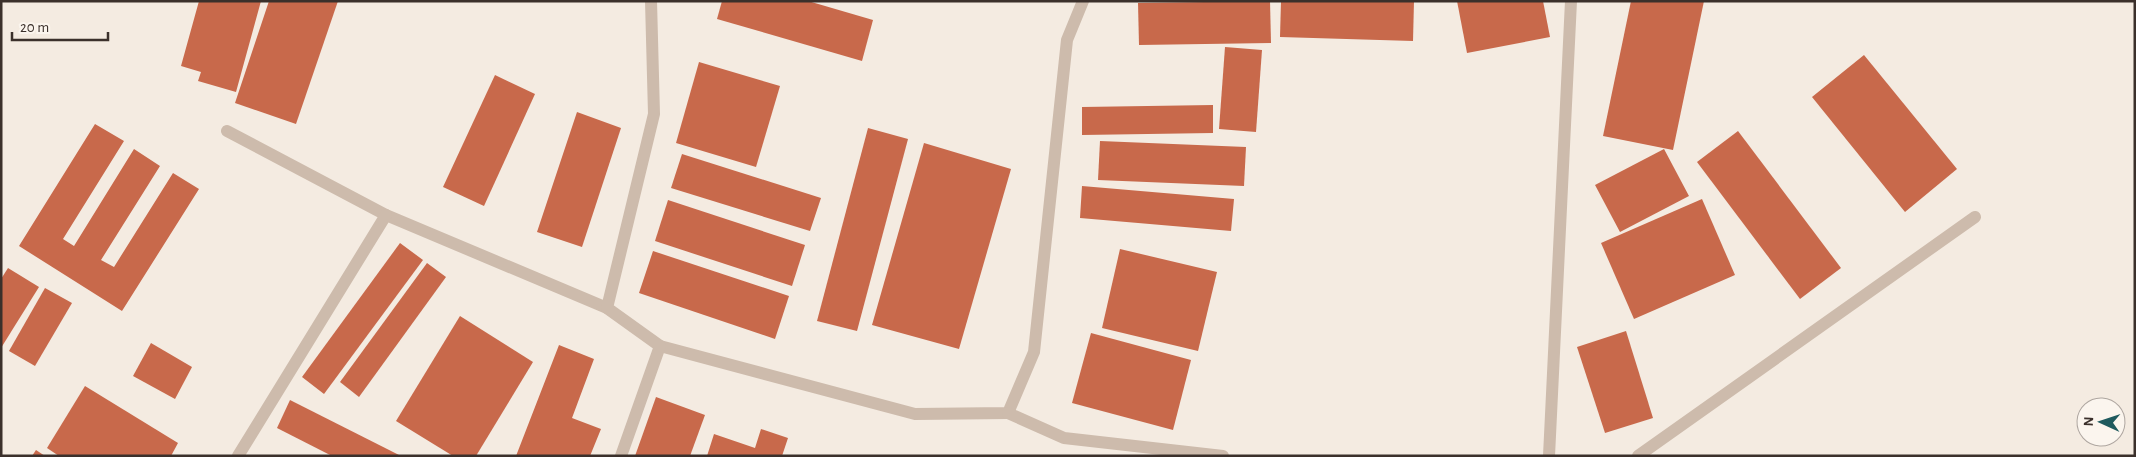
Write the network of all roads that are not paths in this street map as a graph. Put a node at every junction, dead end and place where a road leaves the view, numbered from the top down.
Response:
1 (651, 1) edge
2 (1083, 1) edge
3 (1571, 1) edge
4 (227, 131) dead end
5 (386, 215) junction
6 (1975, 217) dead end
7 (607, 308) junction
8 (660, 346) junction
9 (1008, 412) junction
10 (238, 456) edge
11 (621, 456) edge
12 (1223, 456) edge
13 (1548, 456) edge
14 (1638, 456) edge

1 - 7 street
2 - 9 street
3 - 13 street
4 - 5 street
5 - 7 street
5 - 10 street
6 - 14 street
7 - 8 street
8 - 9 street
8 - 11 street
9 - 12 street

